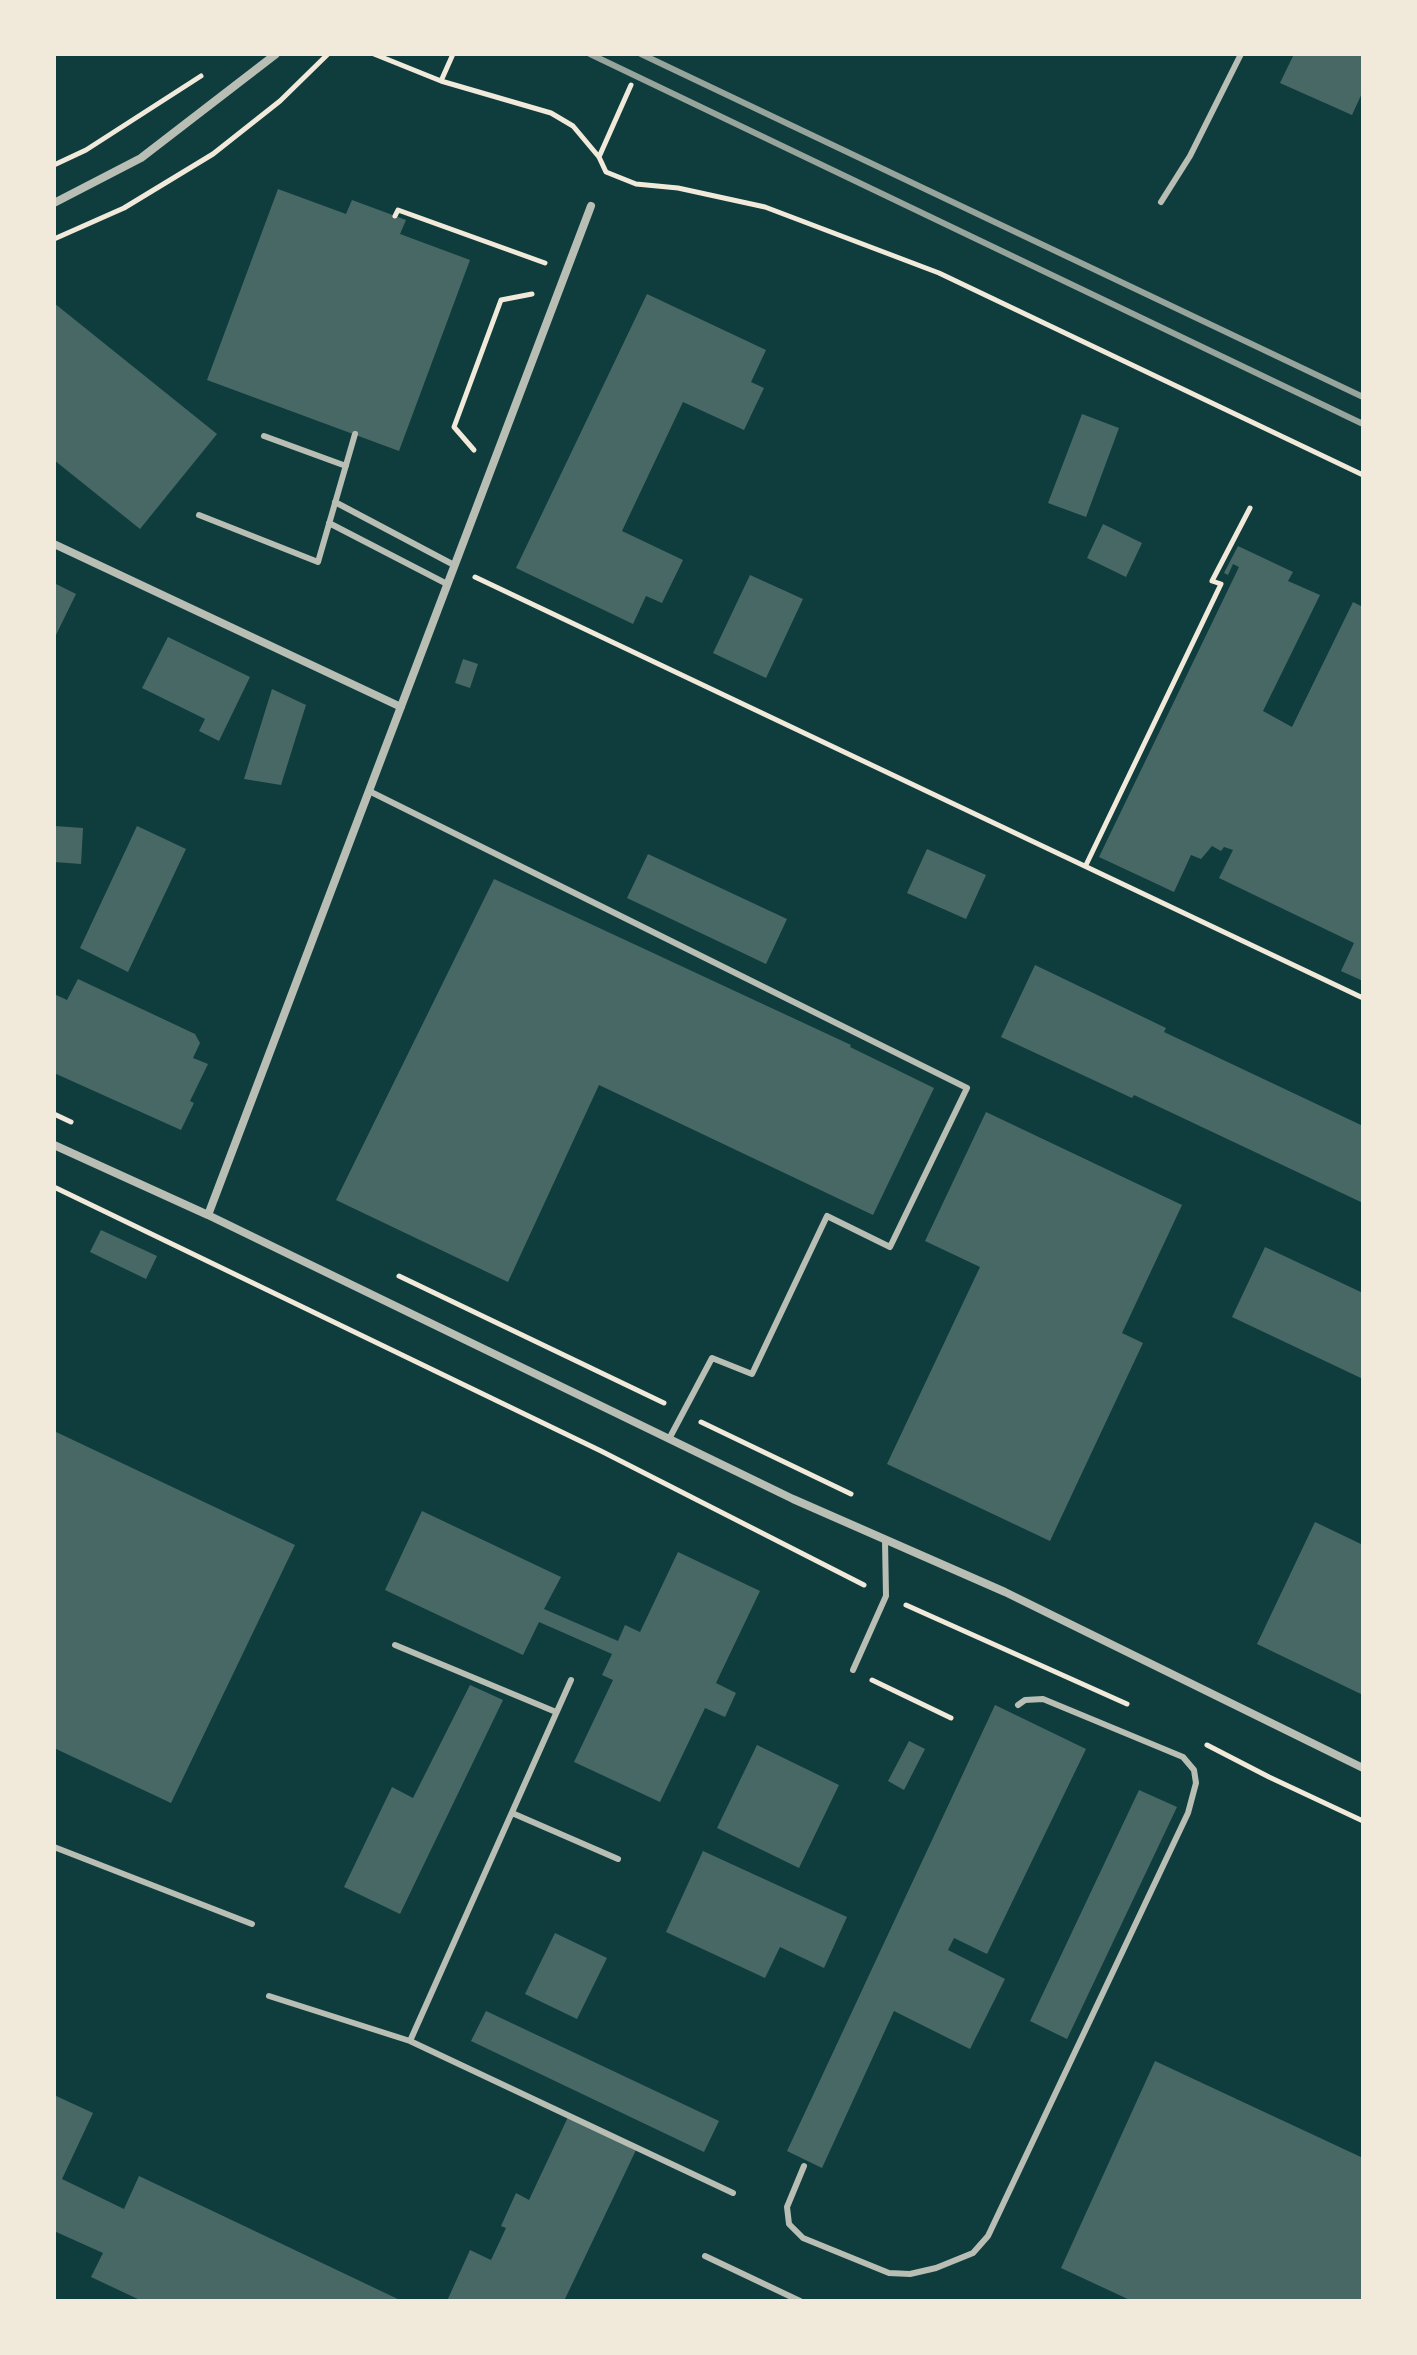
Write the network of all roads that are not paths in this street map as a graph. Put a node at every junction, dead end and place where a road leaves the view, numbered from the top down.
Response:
1 (276, 54) edge
2 (1241, 54) edge
3 (1161, 202) dead end
4 (54, 203) edge
5 (591, 206) dead end
6 (355, 434) dead end
7 (264, 436) dead end
8 (346, 466) junction
9 (335, 502) junction
10 (199, 515) dead end
11 (329, 523) junction
12 (54, 544) edge
13 (454, 565) junction
14 (447, 584) junction
15 (401, 707) junction
16 (369, 791) junction
17 (54, 1145) edge
18 (208, 1215) junction
19 (669, 1439) junction
20 (885, 1540) junction
21 (395, 1645) dead end
22 (853, 1670) road end
23 (571, 1680) dead end
24 (1018, 1705) dead end
25 (556, 1712) junction
26 (1363, 1768) edge
27 (512, 1813) junction
28 (54, 1847) edge
29 (618, 1859) dead end
30 (252, 1924) dead end
31 (269, 1996) dead end
32 (410, 2041) junction
33 (804, 2166) dead end
34 (733, 2193) dead end
35 (705, 2256) dead end
36 (800, 2301) edge

1 - 4 street
2 - 3 lane
5 - 13 street
6 - 8 lane
7 - 8 lane
8 - 9 lane
9 - 11 lane
9 - 13 lane
10 - 11 lane
11 - 14 lane
12 - 15 street
13 - 14 street
14 - 15 street
15 - 16 street
16 - 18 street
16 - 19 lane
17 - 18 street
18 - 19 street
19 - 20 street
20 - 22 lane
20 - 26 street
21 - 25 lane
23 - 25 lane
24 - 33 lane
25 - 27 lane
27 - 29 lane
27 - 32 lane
28 - 30 lane
31 - 32 lane
32 - 34 lane
35 - 36 lane

